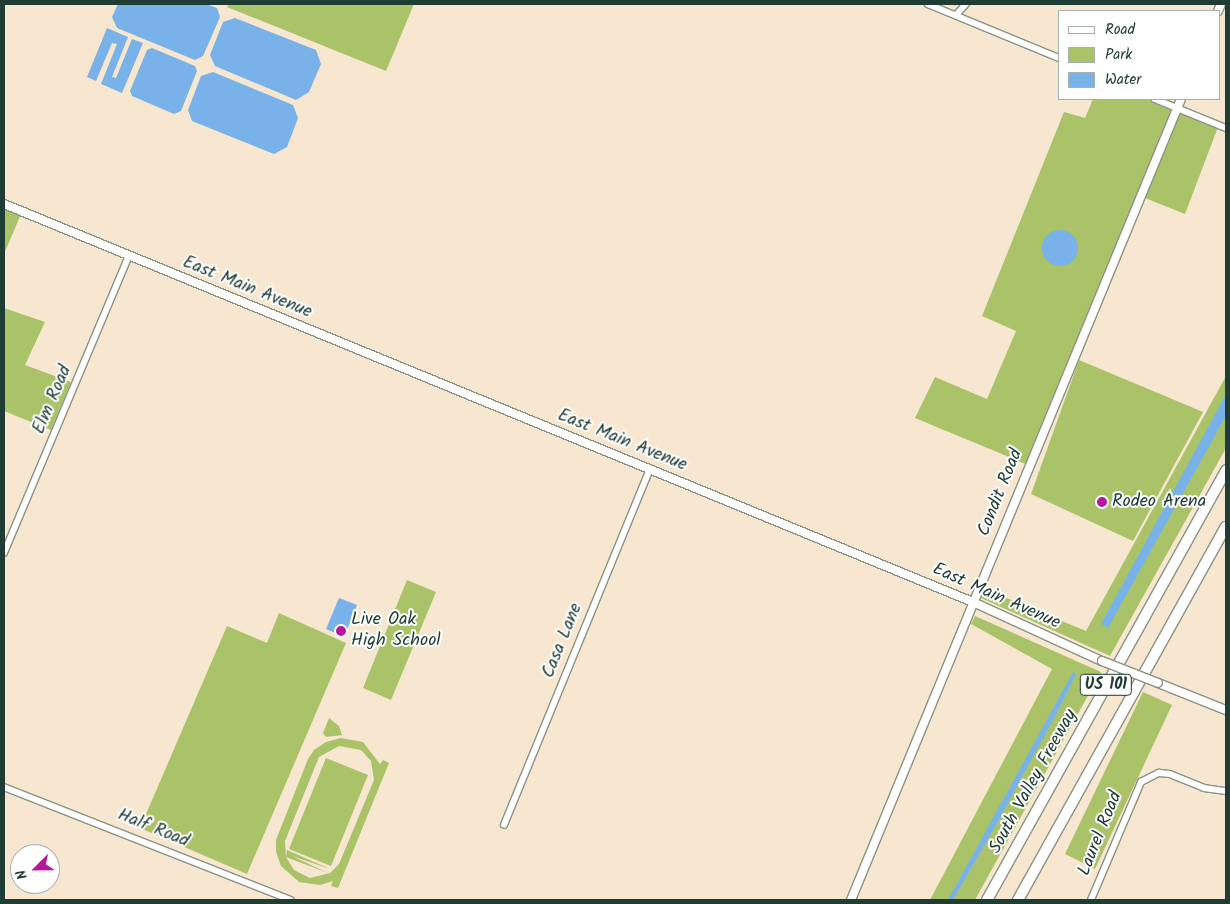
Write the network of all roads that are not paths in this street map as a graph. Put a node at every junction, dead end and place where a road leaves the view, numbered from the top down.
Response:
1 (928, 4) edge
2 (966, 4) edge
3 (956, 15) junction
4 (1058, 58) edge
5 (1157, 100) edge
6 (1181, 100) edge
7 (1177, 108) junction
8 (1226, 128) edge
9 (4, 204) edge
10 (128, 258) junction
11 (650, 469) junction
12 (1226, 470) edge
13 (1226, 527) edge
14 (4, 553) edge
15 (973, 602) junction
16 (1226, 710) edge
17 (4, 787) edge
18 (1226, 791) edge
19 (504, 824) dead end
20 (291, 900) edge
21 (851, 900) edge
22 (986, 900) edge
23 (1018, 900) edge
24 (1091, 900) edge

1 - 3 street
2 - 3 street
3 - 4 street
5 - 7 street
6 - 7 street, Condit Road
7 - 8 street
7 - 15 street, Condit Road
9 - 10 street, East Main Avenue
10 - 11 street, East Main Avenue
10 - 14 street, Elm Road
11 - 15 street, East Main Avenue
11 - 19 street, Casa Lane
12 - 22 highway, South Valley Freeway / US 101
13 - 23 highway, US 101
15 - 16 street, East Main Avenue, bridge
15 - 21 street, Condit Road
17 - 20 street, Half Road
18 - 24 street, Laurel Road

